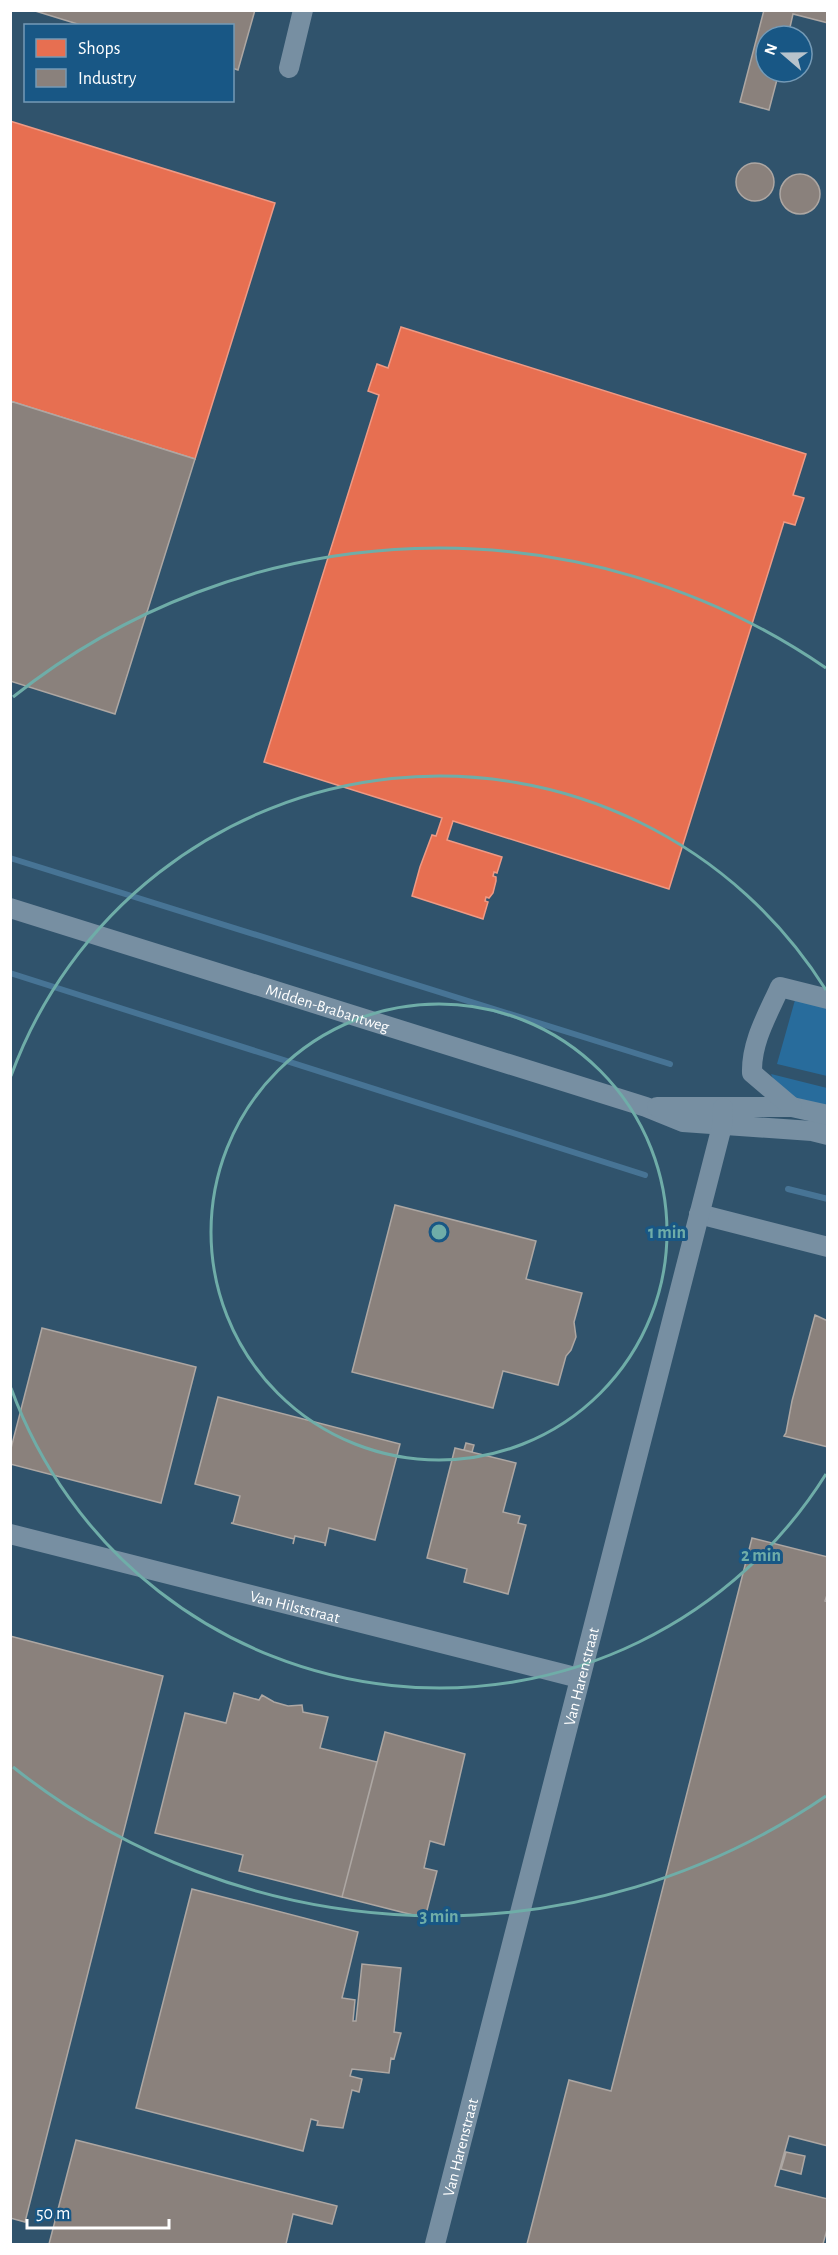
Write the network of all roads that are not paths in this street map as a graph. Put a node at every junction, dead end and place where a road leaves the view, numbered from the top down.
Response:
1 (303, 10) edge
2 (289, 68) dead end
3 (10, 908) edge
4 (828, 999) edge
5 (792, 1107) junction
6 (828, 1115) edge
7 (722, 1117) junction
8 (828, 1135) edge
9 (699, 1214) junction
10 (828, 1247) edge
11 (10, 1534) edge
12 (579, 1678) junction
13 (435, 2244) edge

1 - 2 street
3 - 7 street, Midden-Brabantweg
4 - 5 street
5 - 6 street, Midden-Brabantweg
5 - 7 street, Midden-Brabantweg
7 - 8 street, Midden-Brabantweg
7 - 9 street, Van Harenstraat
9 - 10 street
9 - 12 street, Van Harenstraat
11 - 12 street, Van Hilststraat
12 - 13 street, Van Harenstraat

